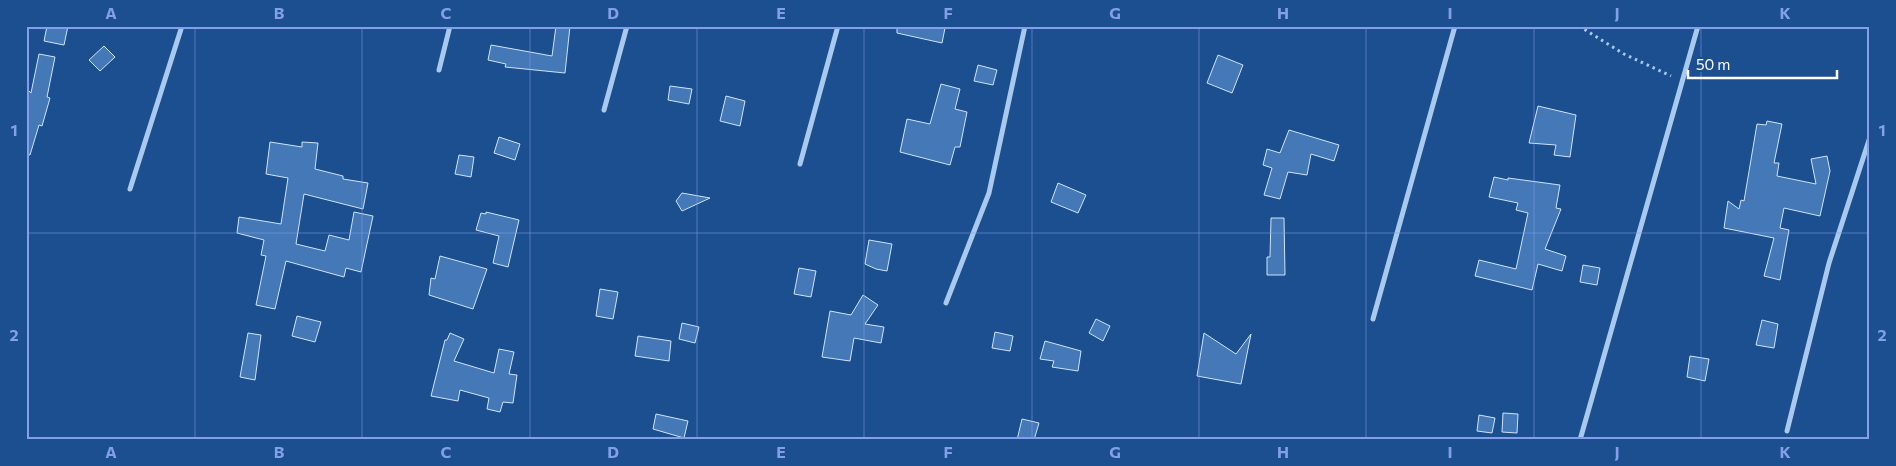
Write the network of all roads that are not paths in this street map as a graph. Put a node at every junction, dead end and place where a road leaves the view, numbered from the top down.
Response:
1 (182, 26) edge
2 (450, 26) edge
3 (628, 26) edge
4 (838, 26) edge
5 (1025, 26) edge
6 (1454, 26) edge
7 (1698, 26) edge
8 (439, 70) dead end
9 (604, 110) dead end
10 (1870, 138) edge
11 (800, 164) dead end
12 (130, 189) dead end
13 (946, 303) dead end
14 (1373, 319) dead end
15 (1786, 431) dead end
16 (1580, 440) edge

1 - 12 street
2 - 8 street
3 - 9 street
4 - 11 street
5 - 13 street
6 - 14 street
7 - 16 street
10 - 15 street

